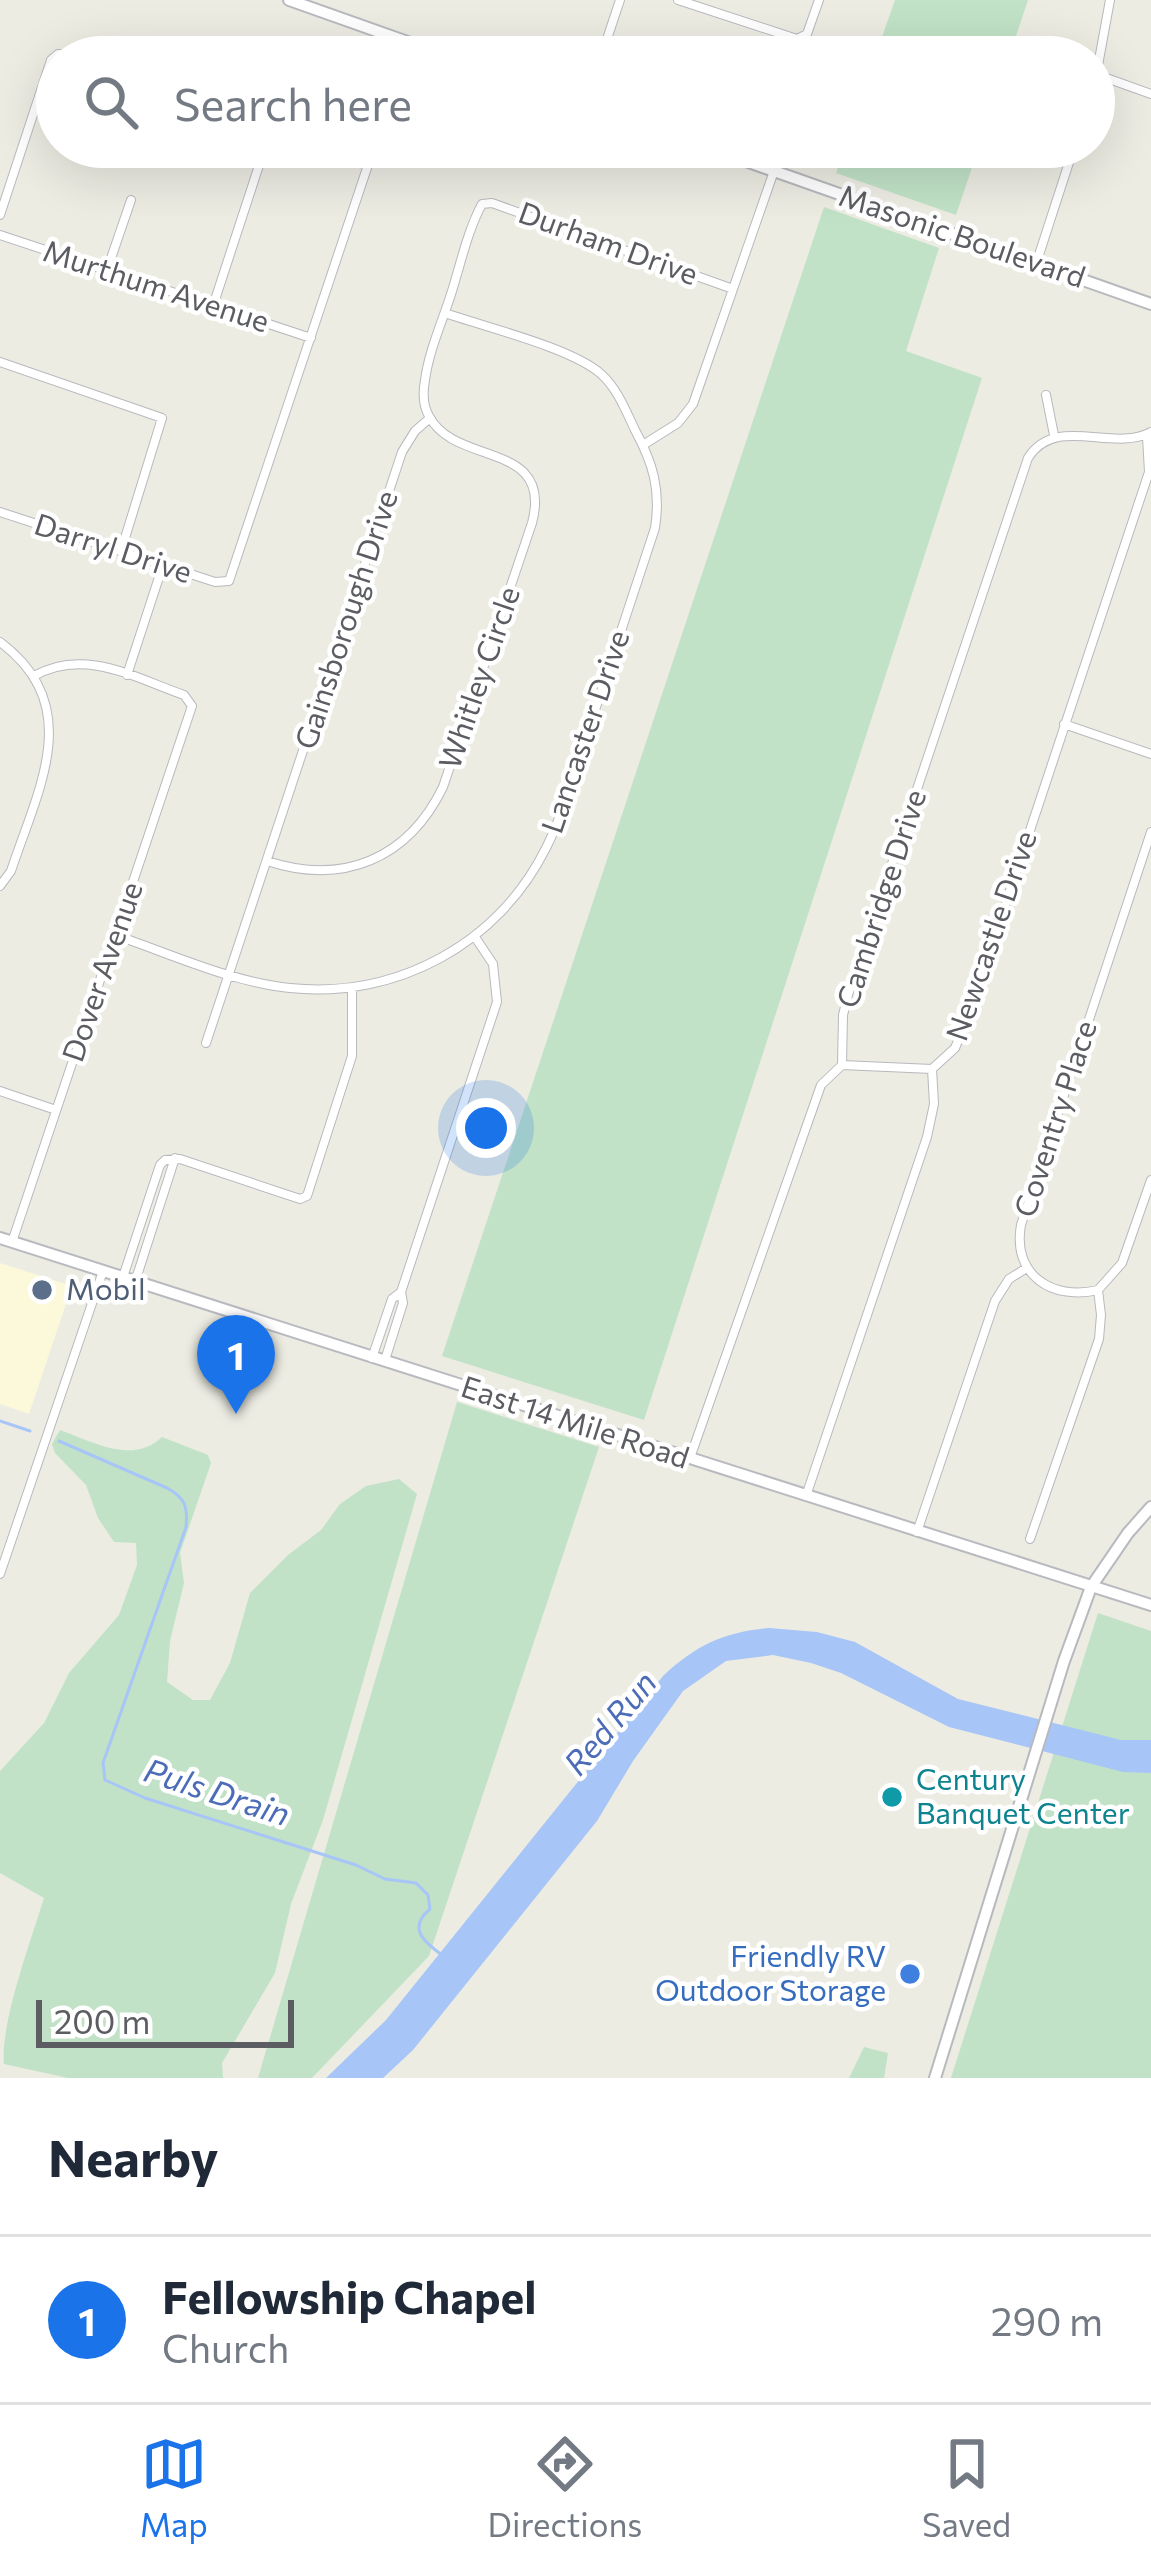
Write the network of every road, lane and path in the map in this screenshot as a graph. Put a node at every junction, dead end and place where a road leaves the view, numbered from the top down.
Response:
1 (289, 0) edge
2 (620, 0) edge
3 (819, 0) edge
4 (1110, 0) edge
5 (683, 1) edge
6 (391, 36) edge
7 (608, 36) edge
8 (787, 36) edge
9 (805, 36) edge
10 (1104, 36) edge
11 (1115, 81) edge
12 (1151, 94) edge
13 (36, 106) edge
14 (258, 168) edge
15 (367, 168) edge
16 (766, 168) edge
17 (1068, 168) edge
18 (774, 171) junction
19 (130, 200) dead end
20 (0, 215) edge
21 (0, 236) edge
22 (1036, 264) junction
23 (107, 270) junction
24 (733, 289) junction
25 (1151, 302) edge
26 (213, 306) junction
27 (445, 313) junction
28 (311, 338) junction
29 (0, 362) edge
30 (1046, 395) dead end
31 (430, 418) junction
32 (1054, 435) junction
33 (1149, 435) edge
34 (644, 446) junction
35 (0, 512) edge
36 (121, 551) junction
37 (163, 565) junction
38 (0, 642) edge
39 (127, 675) junction
40 (34, 676) junction
41 (1064, 724) junction
42 (1151, 754) edge
43 (1151, 832) edge
44 (267, 861) junction
45 (0, 886) edge
46 (115, 935) junction
47 (475, 937) junction
48 (229, 974) junction
49 (352, 988) junction
50 (206, 1043) dead end
51 (842, 1065) junction
52 (932, 1069) junction
53 (0, 1091) edge
54 (56, 1110) junction
55 (1151, 1180) edge
56 (6, 1240) edge
57 (1025, 1268) junction
58 (103, 1271) junction
59 (129, 1280) junction
60 (1097, 1290) junction
61 (378, 1360) junction
62 (690, 1460) junction
63 (806, 1497) junction
64 (1151, 1507) edge
65 (1, 1530) edge
66 (916, 1532) junction
67 (13, 1534) junction
68 (1030, 1540) dead end
69 (0, 1574) edge
70 (1091, 1587) junction
71 (1151, 1605) edge
72 (935, 2078) edge

1 - 6 main road
2 - 7 street
3 - 9 street
4 - 10 street
5 - 8 street
11 - 12 street
13 - 20 street
14 - 26 street
15 - 28 street
16 - 18 main road, Masonic Boulevard
17 - 22 street
18 - 22 main road, Masonic Boulevard
18 - 24 street
19 - 23 street
21 - 23 street, Murthum Avenue
22 - 25 main road, Masonic Boulevard
23 - 26 street, Murthum Avenue
24 - 27 street, Durham Drive
24 - 34 street
26 - 28 street, Murthum Avenue
27 - 31 street
27 - 34 street, Lancaster Drive
28 - 37 street, Darryl Drive
29 - 36 street
30 - 32 street
31 - 44 street, Gainsborough Drive
31 - 44 street, Whitley Circle
32 - 33 street
32 - 51 street, Cambridge Drive
33 - 41 street, Newcastle Drive
34 - 47 street, Lancaster Drive
35 - 36 street, Darryl Drive
36 - 37 street, Darryl Drive
37 - 39 street
38 - 40 street
39 - 40 street
39 - 46 street, Dover Avenue
40 - 45 street
41 - 42 street
41 - 52 street, Newcastle Drive
43 - 57 street, Coventry Place
44 - 48 street, Gainsborough Drive
46 - 48 street, Lancaster Drive
46 - 54 street, Dover Avenue
47 - 49 street, Lancaster Drive
47 - 61 street
48 - 49 street, Lancaster Drive
48 - 50 street, Gainsborough Drive
49 - 59 street
51 - 52 street
51 - 62 street, Cambridge Drive
52 - 63 street, Newcastle Drive
53 - 54 street
54 - 56 street, Dover Avenue
55 - 60 street
56 - 58 main road, East 14 Mile Road
57 - 60 street
57 - 66 street
58 - 59 main road, East 14 Mile Road
58 - 67 street
59 - 61 main road, East 14 Mile Road
60 - 68 street
61 - 62 main road, East 14 Mile Road
62 - 63 main road, East 14 Mile Road
63 - 66 main road, East 14 Mile Road
64 - 70 main road
65 - 67 street
66 - 70 main road, East 14 Mile Road
67 - 69 street
70 - 71 main road, East 14 Mile Road
70 - 72 main road

